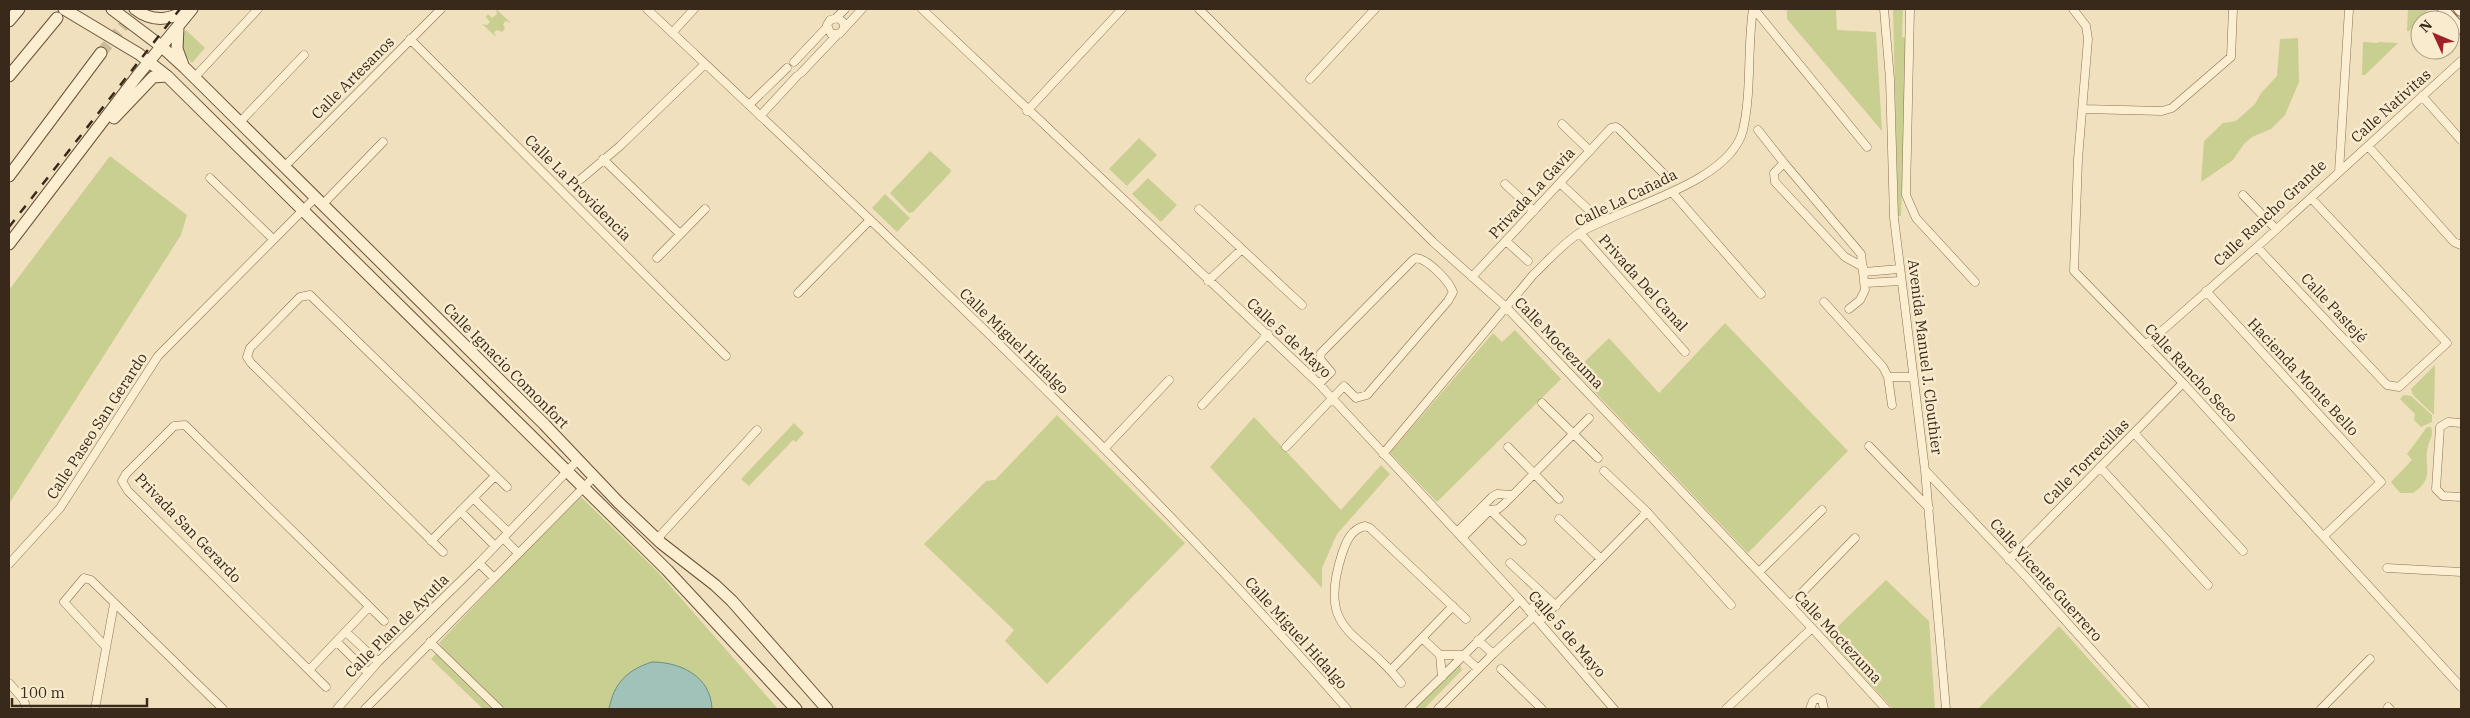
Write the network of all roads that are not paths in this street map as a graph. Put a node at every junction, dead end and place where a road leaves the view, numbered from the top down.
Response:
1 (19, 9) edge
2 (112, 9) edge
3 (135, 9) edge
4 (192, 9) edge
5 (258, 9) edge
6 (440, 9) edge
7 (647, 9) edge
8 (694, 9) edge
9 (844, 9) edge
10 (862, 9) edge
11 (922, 9) edge
12 (1122, 9) edge
13 (1199, 9) edge
14 (1375, 9) edge
15 (1754, 9) edge
16 (1884, 9) edge
17 (1910, 9) edge
18 (2234, 9) edge
19 (2349, 9) edge
20 (2443, 9) edge
21 (2076, 12) edge
22 (60, 13) edge
23 (836, 18) junction
24 (9, 21) edge
25 (178, 26) junction
26 (827, 27) junction
27 (844, 28) junction
28 (2461, 29) edge
29 (672, 33) junction
30 (837, 35) junction
31 (410, 40) junction
32 (161, 46) junction
33 (101, 53) tunnel mouth
34 (304, 55) dead end
35 (149, 61) junction
36 (2461, 61) edge
37 (794, 62) junction
38 (705, 64) junction
39 (185, 68) junction
40 (787, 68) junction
41 (799, 74) junction
42 (9, 76) edge
43 (167, 76) junction
44 (194, 78) junction
45 (1310, 79) dead end
46 (2422, 96) junction
47 (748, 106) junction
48 (2083, 108) junction
49 (1027, 111) junction
50 (760, 116) junction
51 (240, 122) junction
52 (1562, 124) dead end
53 (1758, 130) dead end
54 (90, 140) junction
55 (2461, 140) edge
56 (383, 142) dead end
57 (2368, 146) junction
58 (1867, 147) dead end
59 (1590, 151) junction
60 (603, 159) junction
61 (1784, 163) junction
62 (284, 167) junction
63 (2339, 172) junction
64 (9, 176) edge
65 (210, 178) dead end
66 (581, 179) dead end
67 (1669, 179) dead end
68 (1560, 183) junction
69 (1504, 184) dead end
70 (1672, 192) junction
71 (2243, 195) dead end
72 (2312, 198) junction
73 (319, 202) junction
74 (705, 209) dead end
75 (1199, 209) dead end
76 (304, 210) junction
77 (1534, 211) junction
78 (1590, 211) dead end
79 (870, 221) junction
80 (2276, 230) junction
81 (1580, 233) junction
82 (680, 234) junction
83 (273, 239) junction
84 (1506, 241) junction
85 (9, 244) edge
86 (2461, 245) edge
87 (2257, 247) junction
88 (1242, 249) junction
89 (657, 258) dead end
90 (1528, 261) dead end
91 (1899, 269) junction
92 (1864, 270) junction
93 (1472, 277) junction
94 (1900, 281) junction
95 (1208, 282) junction
96 (1975, 282) dead end
97 (1866, 283) junction
98 (2206, 292) junction
99 (798, 293) dead end
100 (1761, 294) dead end
101 (1824, 302) dead end
102 (1302, 305) dead end
103 (1506, 307) junction
104 (1849, 309) dead end
105 (1268, 334) junction
106 (2146, 344) junction
107 (1685, 352) dead end
108 (726, 356) dead end
109 (1912, 376) junction
110 (1888, 378) junction
111 (1169, 380) dead end
112 (2183, 383) junction
113 (1319, 384) junction
114 (1332, 398) junction
115 (1542, 403) dead end
116 (1202, 405) dead end
117 (1892, 405) dead end
118 (1590, 418) dead end
119 (2461, 423) edge
120 (757, 430) dead end
121 (1575, 433) junction
122 (2134, 433) junction
123 (1870, 446) dead end
124 (1286, 447) dead end
125 (1508, 447) dead end
126 (1104, 450) junction
127 (1383, 454) junction
128 (1598, 458) dead end
129 (578, 460) junction
130 (2100, 467) junction
131 (1926, 470) junction
132 (1604, 471) dead end
133 (567, 472) junction
134 (1534, 474) junction
135 (495, 476) junction
136 (594, 477) junction
137 (507, 487) dead end
138 (583, 488) junction
139 (1513, 495) junction
140 (2461, 496) edge
141 (473, 498) junction
142 (1559, 498) dead end
143 (1929, 508) junction
144 (1490, 510) junction
145 (1822, 510) dead end
146 (460, 511) junction
147 (1647, 512) junction
148 (1559, 519) dead end
149 (506, 535) junction
150 (1460, 535) junction
151 (2324, 536) junction
152 (1855, 538) dead end
153 (657, 539) junction
154 (431, 541) junction
155 (1522, 541) dead end
156 (495, 546) junction
157 (2243, 551) dead end
158 (443, 552) dead end
159 (518, 553) junction
160 (1601, 559) junction
161 (2010, 560) junction
162 (479, 563) junction
163 (1510, 563) dead end
164 (9, 564) edge
165 (2386, 568) dead end
166 (1759, 572) junction
167 (2461, 572) edge
168 (494, 578) junction
169 (2208, 585) dead end
170 (1540, 594) junction
171 (1520, 600) junction
172 (114, 604) junction
173 (1731, 604) dead end
174 (1790, 605) junction
175 (1454, 606) junction
176 (1556, 606) junction
177 (369, 607) junction
178 (1534, 616) junction
179 (1466, 619) dead end
180 (384, 621) dead end
181 (1812, 628) junction
182 (346, 632) junction
183 (1422, 638) junction
184 (1478, 640) junction
185 (337, 642) junction
186 (430, 642) junction
187 (106, 646) junction
188 (1493, 654) junction
189 (1440, 655) junction
190 (1463, 655) junction
191 (2370, 659) dead end
192 (378, 662) junction
193 (1478, 669) junction
194 (1500, 669) dead end
195 (309, 670) junction
196 (1390, 670) junction
197 (368, 673) junction
198 (1442, 677) junction
199 (9, 683) edge
200 (1401, 684) dead end
201 (326, 687) dead end
202 (2461, 687) edge
203 (27, 709) edge
204 (95, 709) edge
205 (223, 709) edge
206 (337, 709) edge
207 (365, 709) edge
208 (499, 709) edge
209 (796, 709) edge
210 (827, 709) edge
211 (1347, 709) edge
212 (1409, 709) edge
213 (1438, 709) edge
214 (1542, 709) edge
215 (1614, 709) edge
216 (1726, 709) edge
217 (1810, 709) edge
218 (1824, 709) edge
219 (1886, 709) edge
220 (1946, 709) edge
221 (2145, 709) edge
222 (2320, 709) edge

1 - 24 main road
2 - 32 main road, Calle Ignacio Comonfort
3 - 4 main road
4 - 25 main road
5 - 44 street
6 - 31 street, Calle Artesanos
7 - 29 street, Calle Miguel Hidalgo
8 - 29 street
9 - 23 street
10 - 27 street
11 - 49 street, Calle 5 de Mayo
12 - 49 street
13 - 93 street, Calle Moctezuma
14 - 45 street
15 - 58 street
15 - 70 street, Calle La Cañada
16 - 91 street, Avenida Manuel J. Clouthier
17 - 96 street
18 - 48 street
19 - 63 street, Calle Rancho Grande
20 - 28 street
21 - 48 street, Calle Rancho Seco
22 - 35 main road
22 - 42 main road
23 - 26 street
23 - 27 street
25 - 32 main road
25 - 39 main road
26 - 30 street
26 - 37 street
27 - 30 street
29 - 38 street, Calle Miguel Hidalgo
30 - 41 street
31 - 62 street, Calle Artesanos
31 - 108 street, Calle La Providencia
32 - 35 main road
32 - 39 main road, Calle Ignacio Comonfort
33 - 64 main road
34 - 51 street
35 - 43 main road
35 - 54 main road
36 - 46 street, Calle Nativitas
37 - 40 street
37 - 41 street
38 - 47 street, Calle Miguel Hidalgo
38 - 60 street
39 - 44 main road, Calle Ignacio Comonfort
40 - 41 street
40 - 47 street
41 - 50 street
43 - 54 main road
43 - 76 main road
44 - 51 main road, Calle Ignacio Comonfort
46 - 55 street
46 - 57 street, Calle Nativitas
47 - 50 street, Calle Miguel Hidalgo
48 - 106 street, Calle Rancho Seco
49 - 95 street, Calle 5 de Mayo
50 - 79 street, Calle Miguel Hidalgo
51 - 62 main road, Calle Ignacio Comonfort
52 - 59 street
53 - 61 street
54 - 85 main road
56 - 73 street, Calle Paseo San Gerardo
57 - 63 street, Calle Nativitas
57 - 86 street
59 - 67 street, Privada La Gavia
59 - 68 street, Privada La Gavia
60 - 66 street
60 - 82 street
61 - 92 street
61 - 92 street
62 - 73 main road, Calle Ignacio Comonfort
63 - 72 street, Calle Rancho Grande
65 - 83 street
68 - 77 street, Privada La Gavia
68 - 78 street
69 - 77 street
70 - 81 street, Calle La Cañada
70 - 100 street
71 - 80 street
72 - 80 street, Calle Rancho Grande
72 - 87 street, Calle Pastejé
73 - 76 street, Calle Paseo San Gerardo
73 - 129 main road, Calle Ignacio Comonfort
74 - 82 street
75 - 88 street
76 - 83 street, Calle Paseo San Gerardo
76 - 133 main road
77 - 84 street, Privada La Gavia
79 - 99 street
79 - 126 street, Calle Miguel Hidalgo
80 - 87 street, Calle Rancho Grande
81 - 103 street, Calle La Cañada
81 - 107 street, Privada Del Canal
82 - 89 street
83 - 164 street, Calle Paseo San Gerardo
84 - 90 street
84 - 93 street, Privada La Gavia
87 - 98 street, Calle Rancho Grande
88 - 95 street
88 - 102 street
91 - 92 street
91 - 94 street, Avenida Manuel J. Clouthier
92 - 97 street
93 - 103 street, Calle Moctezuma
94 - 97 street
94 - 109 street, Avenida Manuel J. Clouthier
95 - 105 street, Calle 5 de Mayo
97 - 104 street
98 - 106 street, Calle Rancho Grande
98 - 151 street, Hacienda Monte Bello
101 - 110 street
103 - 127 street, Calle La Cañada
103 - 166 street, Calle Moctezuma
105 - 113 street, Calle 5 de Mayo
105 - 116 street
106 - 112 street, Calle Rancho Seco
109 - 110 street
109 - 131 street, Avenida Manuel J. Clouthier
110 - 117 street
111 - 126 street
112 - 122 street, Calle Torrecillas
112 - 151 street, Calle Rancho Seco
113 - 114 street, Calle 5 de Mayo
113 - 114 street
114 - 124 street
114 - 127 street, Calle 5 de Mayo
115 - 121 street
118 - 121 street
119 - 140 street
120 - 153 street
121 - 128 street
121 - 134 street
122 - 130 street, Calle Torrecillas
122 - 157 street
123 - 143 street
125 - 134 street
126 - 211 street, Calle Miguel Hidalgo
127 - 150 street, Calle 5 de Mayo
129 - 133 street, Calle Plan de Ayutla
129 - 136 main road, Calle Ignacio Comonfort
130 - 161 street, Calle Torrecillas
130 - 169 street
131 - 143 street, Avenida Manuel J. Clouthier
131 - 161 street, Calle Vicente Guerrero
132 - 147 street
133 - 138 main road
133 - 149 street, Calle Plan de Ayutla
134 - 139 street
134 - 142 street
135 - 137 street
135 - 141 street
135 - 154 street
136 - 138 street
136 - 153 main road, Calle Ignacio Comonfort
138 - 159 street
138 - 209 main road
139 - 144 street
139 - 150 street
141 - 146 street
141 - 149 street
143 - 220 street, Avenida Manuel J. Clouthier
144 - 150 street
144 - 155 street
145 - 166 street
146 - 154 street
146 - 156 street
147 - 160 street
147 - 173 street
148 - 160 street
149 - 156 street, Calle Plan de Ayutla
149 - 159 street
150 - 171 street, Calle 5 de Mayo
151 - 202 street, Calle Rancho Seco
152 - 174 street
153 - 210 main road, Calle Ignacio Comonfort
154 - 158 street
156 - 162 street, Calle Plan de Ayutla
159 - 168 street
160 - 176 street
161 - 221 street, Calle Vicente Guerrero
162 - 168 street
162 - 192 street, Calle Plan de Ayutla
163 - 170 street
165 - 167 street
166 - 174 street, Calle Moctezuma
168 - 186 street
170 - 176 street
170 - 178 street
171 - 178 street, Calle 5 de Mayo
171 - 184 street
172 - 187 street
172 - 187 street
172 - 205 street
174 - 181 street, Calle Moctezuma
175 - 179 street
175 - 183 street
175 - 196 street
176 - 178 street
177 - 180 street, Privada San Gerardo
177 - 182 street
177 - 195 street, Privada San Gerardo
178 - 188 street
178 - 215 street, Calle 5 de Mayo
181 - 216 street
181 - 219 street, Calle Moctezuma
182 - 185 street
182 - 192 street
183 - 189 street
183 - 196 street
184 - 188 street
184 - 190 street
185 - 195 street
185 - 197 street
186 - 207 street
186 - 208 street
187 - 204 street
188 - 193 street
189 - 190 street
189 - 198 street
190 - 193 street
190 - 198 street
191 - 222 street
192 - 197 street, Calle Plan de Ayutla
193 - 213 street
194 - 214 street
195 - 201 street, Privada San Gerardo
196 - 200 street
197 - 206 street, Calle Plan de Ayutla
198 - 212 street
199 - 203 street
217 - 218 street

